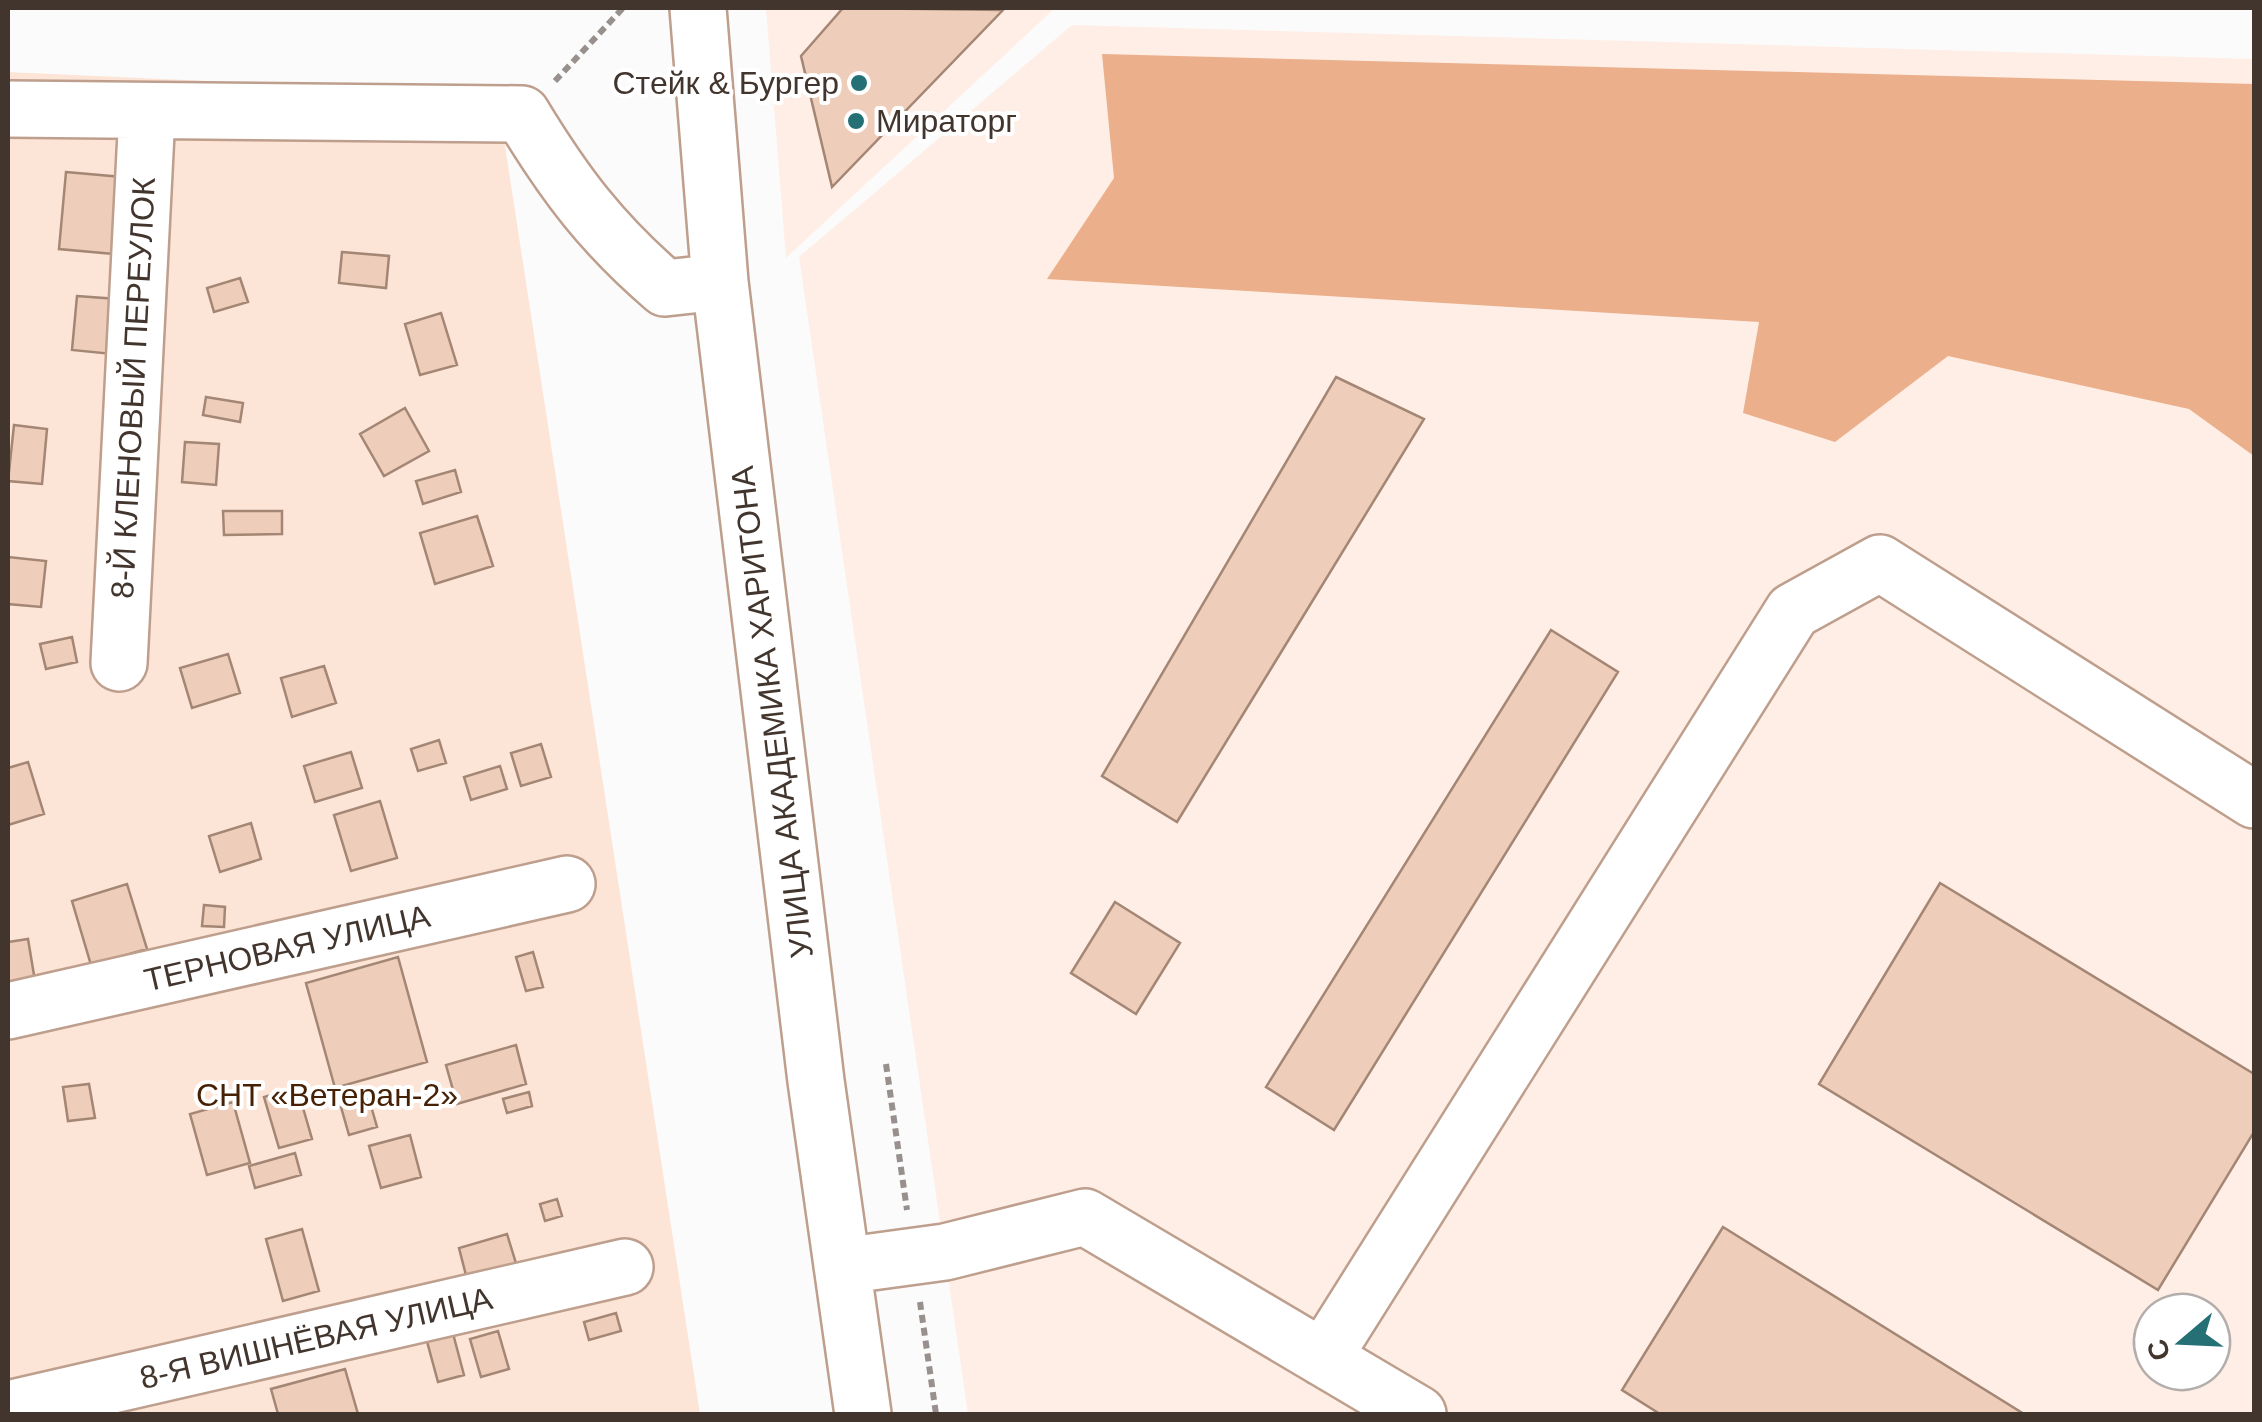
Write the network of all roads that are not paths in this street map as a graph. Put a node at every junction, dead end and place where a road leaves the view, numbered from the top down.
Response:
1 (698, 8) edge
2 (8, 109) edge
3 (147, 114) junction
4 (720, 282) junction
5 (119, 663) dead end
6 (2254, 800) edge
7 (566, 884) dead end
8 (8, 1011) edge
9 (842, 1266) junction
10 (625, 1267) dead end
11 (1323, 1358) junction
12 (8, 1409) edge
13 (863, 1414) edge
14 (1418, 1414) edge

1 - 4 street, УЛИЦА АКАДЕМИКА ХАРИТОНА
2 - 3 street
3 - 4 street
3 - 5 street, 8-Й КЛЕНОВЫЙ ПЕРЕУЛОК
4 - 9 street, УЛИЦА АКАДЕМИКА ХАРИТОНА
6 - 11 street
7 - 8 street, ТЕРНОВАЯ УЛИЦА
9 - 11 street
9 - 13 street, УЛИЦА АКАДЕМИКА ХАРИТОНА
10 - 12 street, 8-Я ВИШНЁВАЯ УЛИЦА
11 - 14 street

